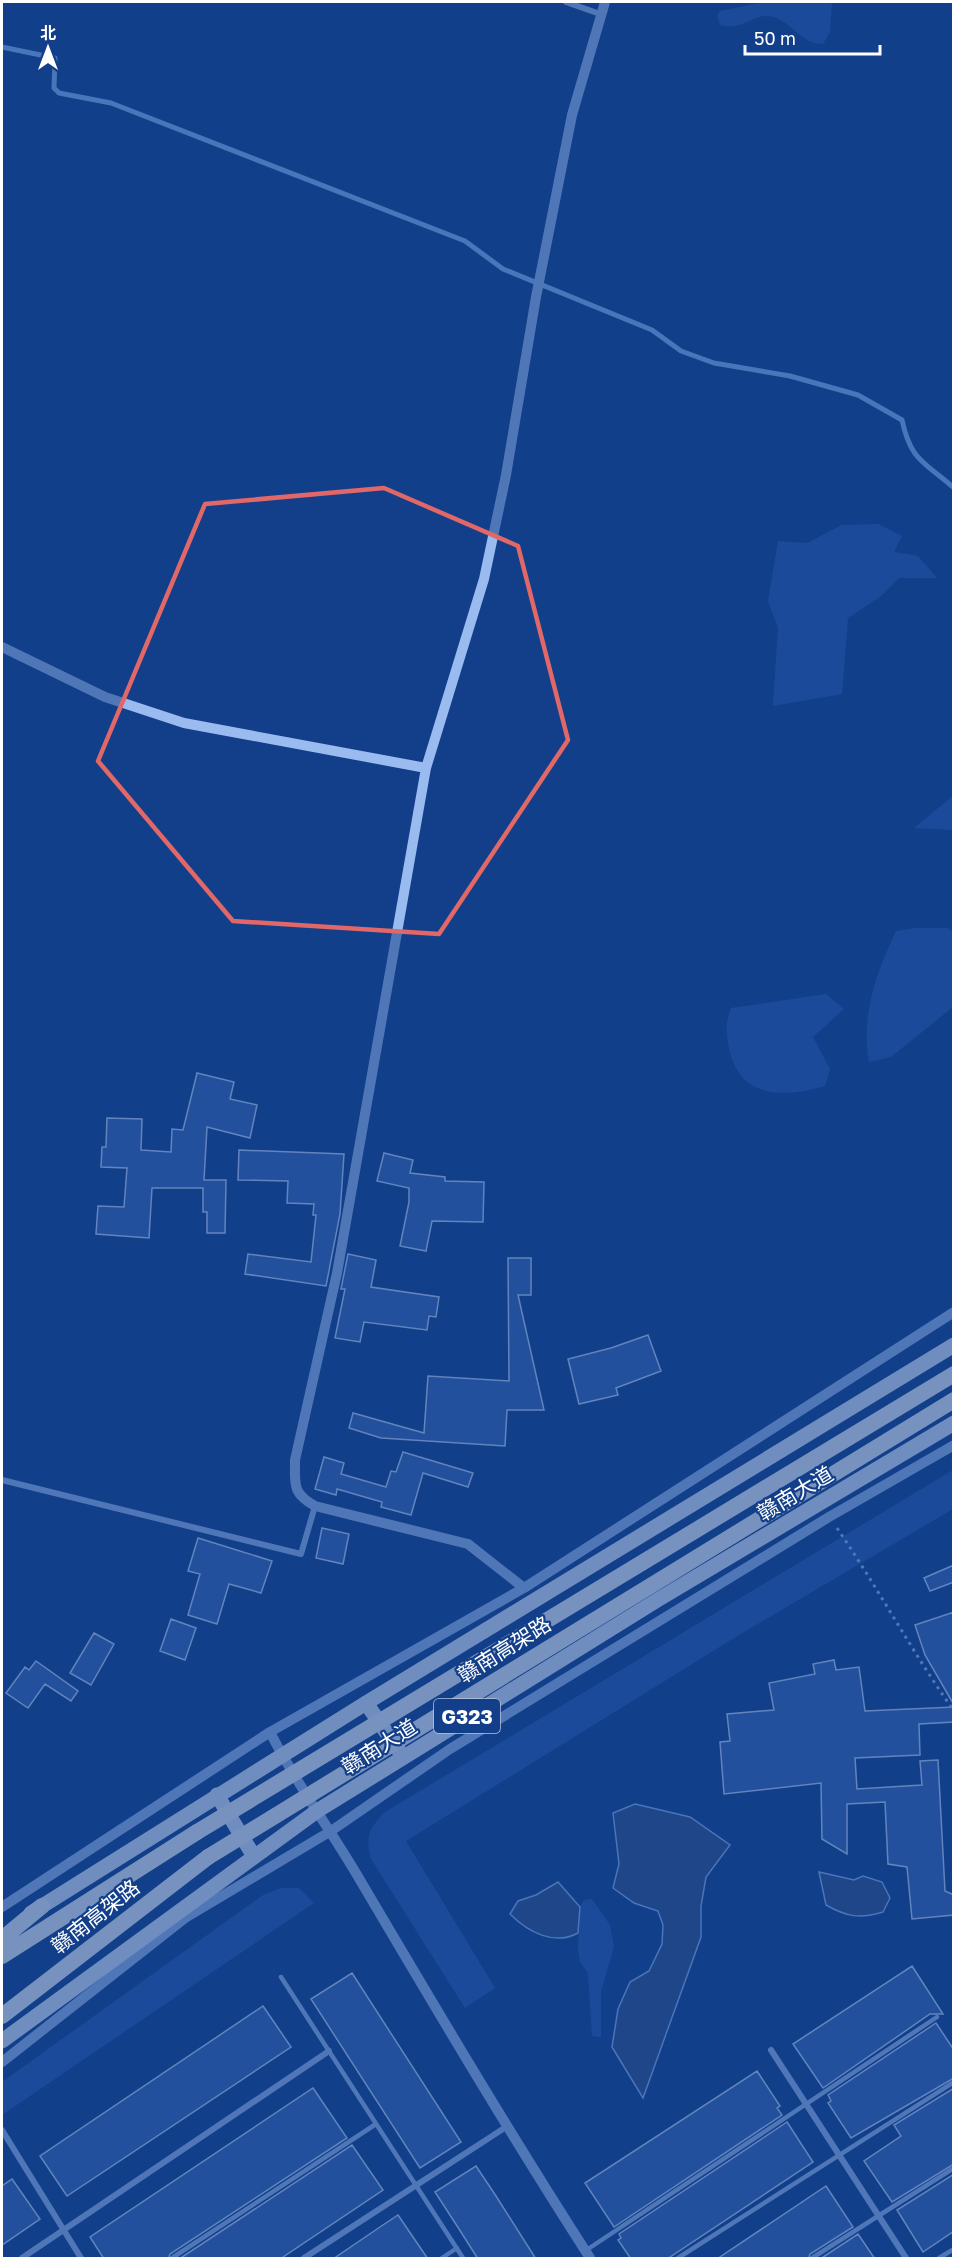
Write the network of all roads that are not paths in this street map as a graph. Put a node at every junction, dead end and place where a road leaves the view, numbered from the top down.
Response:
1 (566, 2) edge
2 (605, 2) edge
3 (600, 14) junction
4 (2, 647) edge
5 (426, 768) junction
6 (954, 1312) edge
7 (954, 1346) edge
8 (954, 1374) edge
9 (954, 1400) edge
10 (954, 1423) edge
11 (954, 1445) edge
12 (2, 1480) edge
13 (315, 1506) junction
14 (524, 1588) junction
15 (366, 1703) junction
16 (270, 1732) junction
17 (282, 1755) junction
18 (402, 1756) junction
19 (217, 1795) junction
20 (316, 1810) junction
21 (331, 1831) junction
22 (252, 1856) junction
23 (42, 1906) junction
24 (2, 1907) edge
25 (2, 1932) edge
26 (2, 1939) edge
27 (2, 1956) edge
28 (281, 1977) dead end
29 (2, 2016) edge
30 (937, 2017) dead end
31 (2, 2042) edge
32 (771, 2050) dead end
33 (329, 2051) junction
34 (2, 2062) edge
35 (954, 2082) edge
36 (806, 2104) junction
37 (376, 2124) junction
38 (506, 2127) junction
39 (2, 2130) edge
40 (839, 2156) junction
41 (954, 2168) edge
42 (416, 2186) junction
43 (878, 2216) junction
44 (62, 2231) junction
45 (457, 2248) junction
46 (954, 2249) edge
47 (587, 2255) edge
48 (22, 2259) edge
49 (81, 2259) edge
50 (172, 2259) edge
51 (304, 2259) edge
52 (442, 2259) edge
53 (463, 2259) edge
54 (678, 2259) edge
55 (812, 2259) edge
56 (906, 2259) edge
57 (939, 2259) edge

1 - 3 street
2 - 3 street
3 - 5 street
4 - 5 street
5 - 13 street
6 - 14 street
7 - 15 main road, 赣南大道
8 - 27 highway, 赣南高架路, bridge
9 - 29 highway, 赣南高架路, bridge
10 - 18 main road, 赣南大道 / G323
11 - 21 street
12 - 13 street
13 - 14 street
14 - 16 street
15 - 17 main road, 赣南大道
15 - 18 main road
16 - 17 street
16 - 24 street
17 - 19 main road, 赣南大道
17 - 20 street
18 - 20 main road, 赣南大道 / G323
19 - 22 main road
19 - 23 main road, 赣南大道
20 - 21 street
20 - 22 main road, 赣南大道 / G323
21 - 34 street
21 - 38 street
22 - 31 main road, 赣南大道 / G323
23 - 25 main road, 赣南大道
23 - 26 highway
28 - 33 lane
30 - 36 lane
32 - 36 street
33 - 37 lane
33 - 44 street
35 - 40 lane
36 - 40 street
36 - 47 lane
37 - 42 lane
37 - 50 lane
38 - 42 street
38 - 47 street
39 - 44 street
40 - 43 street
40 - 54 lane
41 - 43 lane
42 - 45 lane
42 - 51 street
43 - 55 lane
43 - 56 street
44 - 48 street
44 - 49 street
45 - 52 lane
45 - 53 lane
46 - 57 lane

